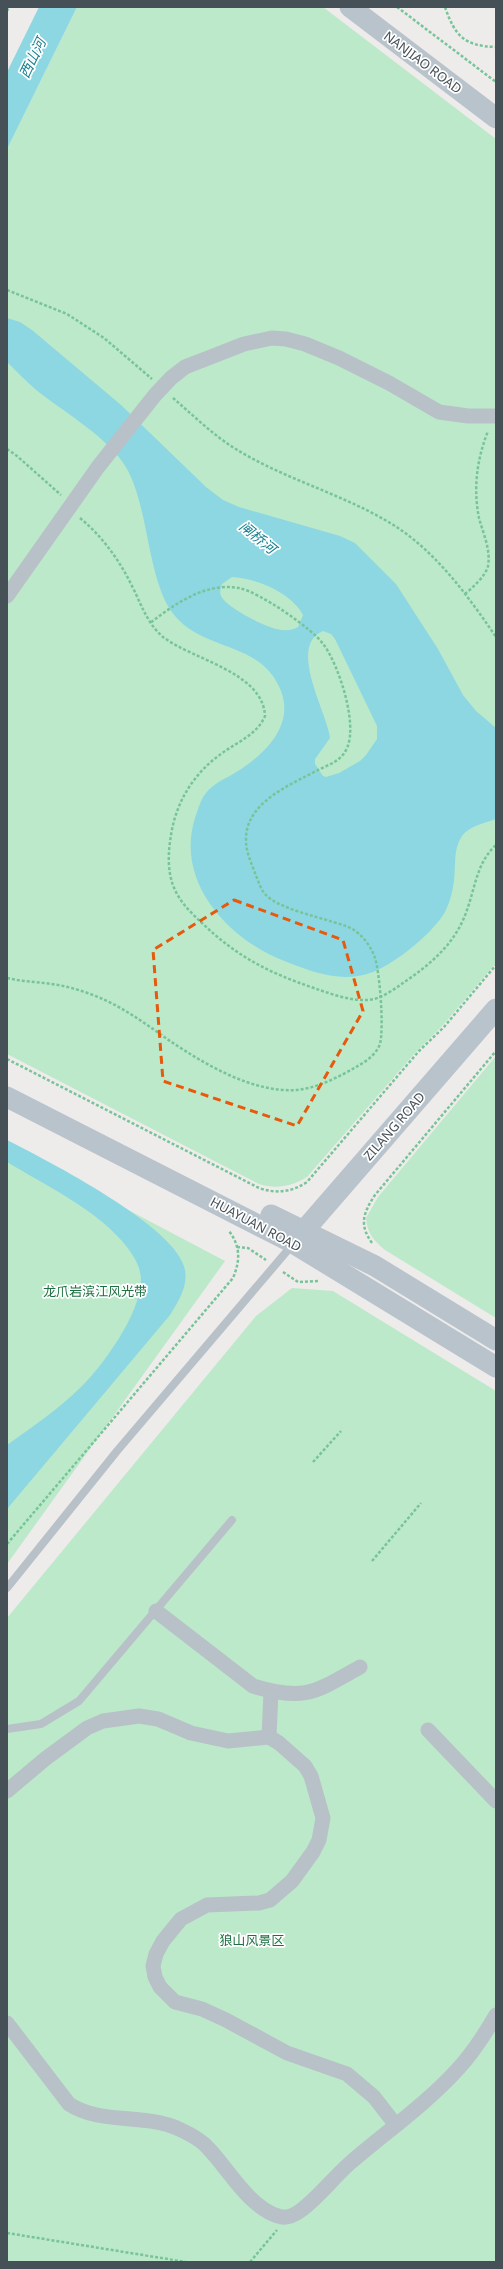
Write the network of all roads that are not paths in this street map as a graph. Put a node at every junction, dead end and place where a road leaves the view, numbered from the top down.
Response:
1 (350, 7) edge
2 (496, 118) edge
3 (495, 416) edge
4 (7, 596) edge
5 (496, 1009) edge
6 (7, 1086) edge
7 (7, 1097) edge
8 (298, 1237) junction
9 (496, 1340) edge
10 (496, 1367) edge
11 (232, 1520) dead end
12 (7, 1588) edge
13 (156, 1610) junction
14 (360, 1667) dead end
15 (271, 1691) junction
16 (7, 1729) edge
17 (428, 1730) dead end
18 (269, 1737) junction
19 (7, 1791) edge
20 (496, 1801) edge
21 (496, 2015) edge
22 (7, 2023) edge
23 (395, 2124) junction

1 - 2 main road, NANJIAO ROAD
3 - 4 street
5 - 8 main road, ZILANG ROAD
6 - 8 main road, HUAYUAN ROAD
7 - 8 main road, HUAYUAN ROAD
8 - 9 main road, HUAYUAN ROAD
8 - 10 main road, HUAYUAN ROAD
8 - 12 lane
11 - 13 lane
13 - 15 street
13 - 16 lane
14 - 15 street
15 - 18 street
17 - 20 street
18 - 19 street
18 - 23 street
21 - 23 street
22 - 23 street

